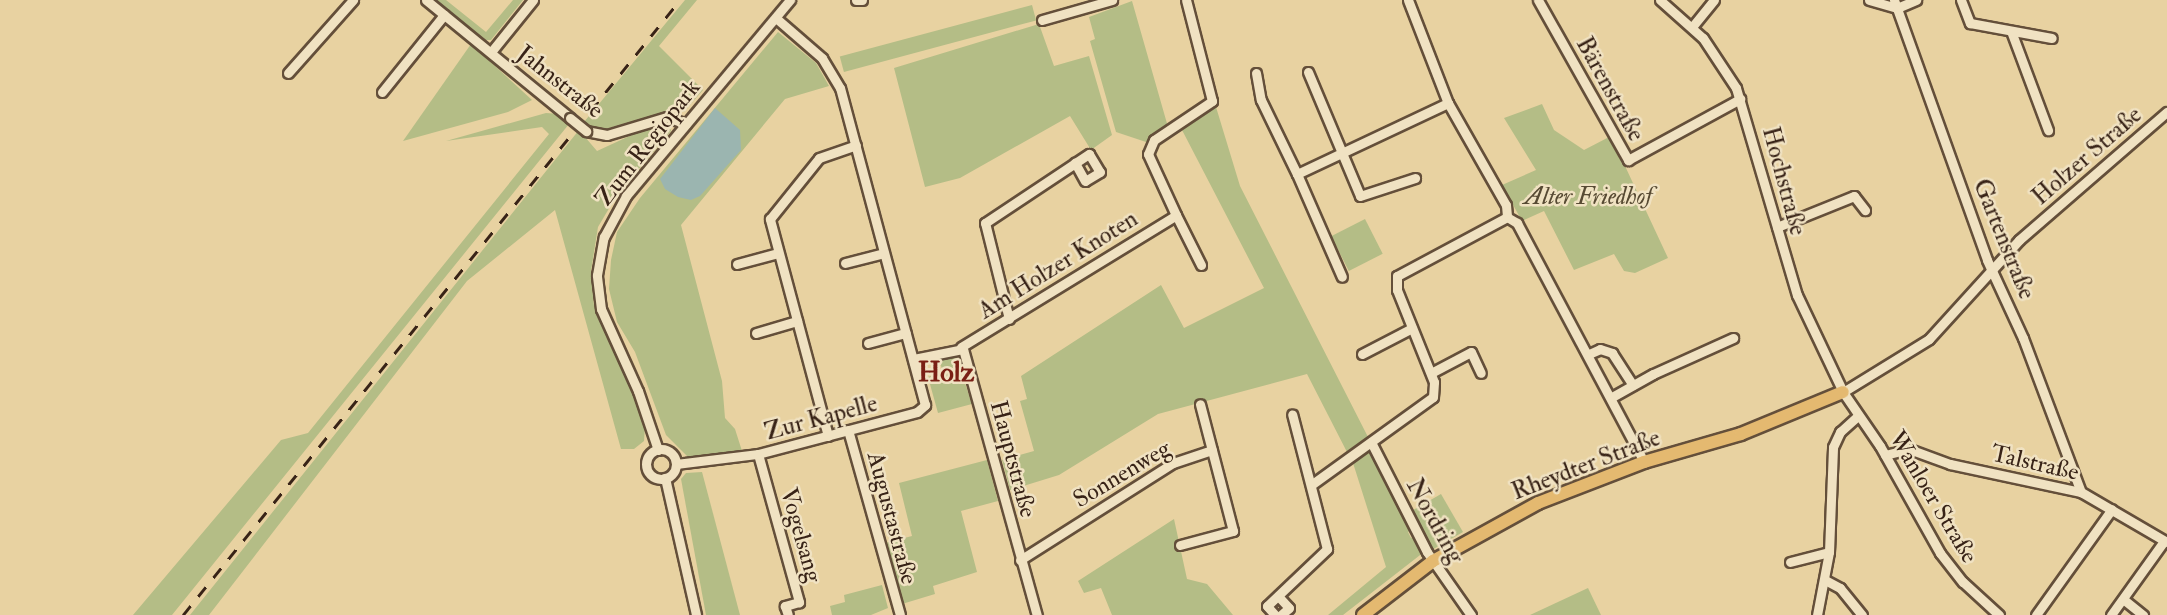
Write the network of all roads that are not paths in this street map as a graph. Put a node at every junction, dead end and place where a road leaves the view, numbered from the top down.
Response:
1 (353, 0) edge
2 (426, 0) edge
3 (533, 0) edge
4 (790, 0) edge
5 (856, 0) edge
6 (862, 0) edge
7 (1112, 0) edge
8 (1186, 0) edge
9 (1408, 0) edge
10 (1538, 0) edge
11 (1660, 0) edge
12 (1714, 0) edge
13 (1868, 0) edge
14 (1916, 0) edge
15 (1961, 0) edge
16 (1895, 4) edge
17 (444, 15) junction
18 (776, 18) junction
19 (1042, 20) dead end
20 (1692, 27) junction
21 (2011, 31) junction
22 (2052, 38) dead end
23 (491, 52) junction
24 (1308, 72) dead end
25 (288, 73) dead end
26 (1256, 74) dead end
27 (382, 92) dead end
28 (1740, 99) junction
29 (1448, 103) junction
30 (2167, 112) edge
31 (686, 124) junction
32 (2048, 130) dead end
33 (856, 145) junction
34 (1341, 154) junction
35 (1075, 163) dead end
36 (1297, 174) junction
37 (1415, 178) dead end
38 (1865, 210) dead end
39 (1176, 215) junction
40 (1507, 217) junction
41 (1777, 227) junction
42 (778, 253) junction
43 (884, 253) junction
44 (845, 263) dead end
45 (737, 264) dead end
46 (1201, 265) dead end
47 (1993, 268) junction
48 (1342, 277) dead end
49 (1009, 320) junction
50 (797, 321) junction
51 (1412, 328) junction
52 (756, 332) dead end
53 (906, 333) junction
54 (1732, 338) dead end
55 (868, 343) dead end
56 (961, 347) junction
57 (1362, 354) dead end
58 (1588, 354) junction
59 (913, 359) junction
60 (1431, 373) junction
61 (1481, 373) dead end
62 (1633, 385) junction
63 (1843, 392) junction
64 (1612, 397) junction
65 (1200, 404) dead end
66 (1292, 414) dead end
67 (1858, 416) junction
68 (848, 430) junction
69 (828, 436) junction
70 (1371, 442) junction
71 (658, 450) junction
72 (1212, 450) junction
73 (758, 454) junction
74 (1885, 455) junction
75 (1644, 462) junction
76 (676, 464) junction
77 (665, 478) junction
78 (1311, 485) junction
79 (2081, 492) junction
80 (2112, 509) junction
81 (2166, 542) edge
82 (1180, 545) dead end
83 (1829, 552) junction
84 (1020, 560) junction
85 (1433, 561) junction
86 (1790, 562) dead end
87 (1825, 580) junction
88 (1279, 596) junction
89 (2123, 599) junction
90 (695, 615) edge
91 (788, 615) edge
92 (900, 615) edge
93 (1037, 615) edge
94 (1275, 615) edge
95 (1281, 615) edge
96 (1363, 615) edge
97 (1471, 615) edge
98 (1817, 615) edge
99 (1862, 615) edge
100 (1999, 615) edge
101 (2036, 615) edge
102 (2111, 615) edge
103 (2143, 615) edge

1 - 25 street
2 - 17 street, Jahnstraße
3 - 23 street
4 - 18 street, Zum Regiopark
5 - 6 street
7 - 19 street
8 - 39 street, Am Holzer Knoten
9 - 29 street
10 - 28 street, Bärenstraße
11 - 20 street, Hochstraße
12 - 20 street
13 - 16 street
14 - 16 street
15 - 21 street
16 - 47 street, Gartenstraße
17 - 23 street, Jahnstraße
17 - 27 street
18 - 31 street, Zum Regiopark
18 - 33 street
20 - 28 street, Hochstraße
21 - 22 street
21 - 32 street
23 - 31 street, Jahnstraße, bridge
24 - 34 street
26 - 36 street
28 - 41 street, Hochstraße
29 - 34 street
29 - 40 street
30 - 47 street, Holzer Straße
31 - 71 street, Zum Regiopark
33 - 42 street
33 - 43 street
34 - 36 street
34 - 37 street
35 - 49 street
36 - 48 street
38 - 41 street
39 - 46 street, Am Holzer Knoten
39 - 49 street, Am Holzer Knoten
40 - 51 street
40 - 58 street
41 - 63 street, Hochstraße
42 - 45 street
42 - 50 street
43 - 44 street
43 - 53 street
47 - 63 street, Holzer Straße
47 - 79 street, Gartenstraße
49 - 56 street, Am Holzer Knoten
50 - 52 street
50 - 69 street
51 - 57 street
51 - 60 street
53 - 55 street
53 - 59 street
54 - 62 street
56 - 59 street
56 - 84 street, Hauptstraße
58 - 62 street
58 - 64 street
59 - 68 street, Zur Kapelle
60 - 61 street
60 - 70 street
62 - 64 street
63 - 67 street, Wanloer Straße
63 - 75 main road, Rheydter Straße
64 - 75 street
65 - 72 street
66 - 78 street
67 - 74 street, Wanloer Straße
67 - 83 street
68 - 69 street, Zur Kapelle
68 - 92 street, Augustastraße
69 - 73 street, Zur Kapelle
70 - 78 street
70 - 85 street, Nordring
71 - 76 street
71 - 77 street
72 - 82 street
72 - 84 street, Sonnenweg
73 - 76 street, Zur Kapelle
73 - 91 street, Vogelsang
74 - 79 street, Talstraße
74 - 100 street, Wanloer Straße
75 - 85 main road, Rheydter Straße
76 - 77 street
77 - 90 street
78 - 88 street
79 - 80 street, Talstraße
80 - 81 street, Talstraße
80 - 101 street
81 - 89 street
83 - 86 street
83 - 87 street
84 - 93 street, Hauptstraße
85 - 96 main road, Rheydter Straße
85 - 97 street, Nordring
87 - 98 street
87 - 99 street
88 - 94 street
88 - 95 street
89 - 102 street
89 - 103 street

